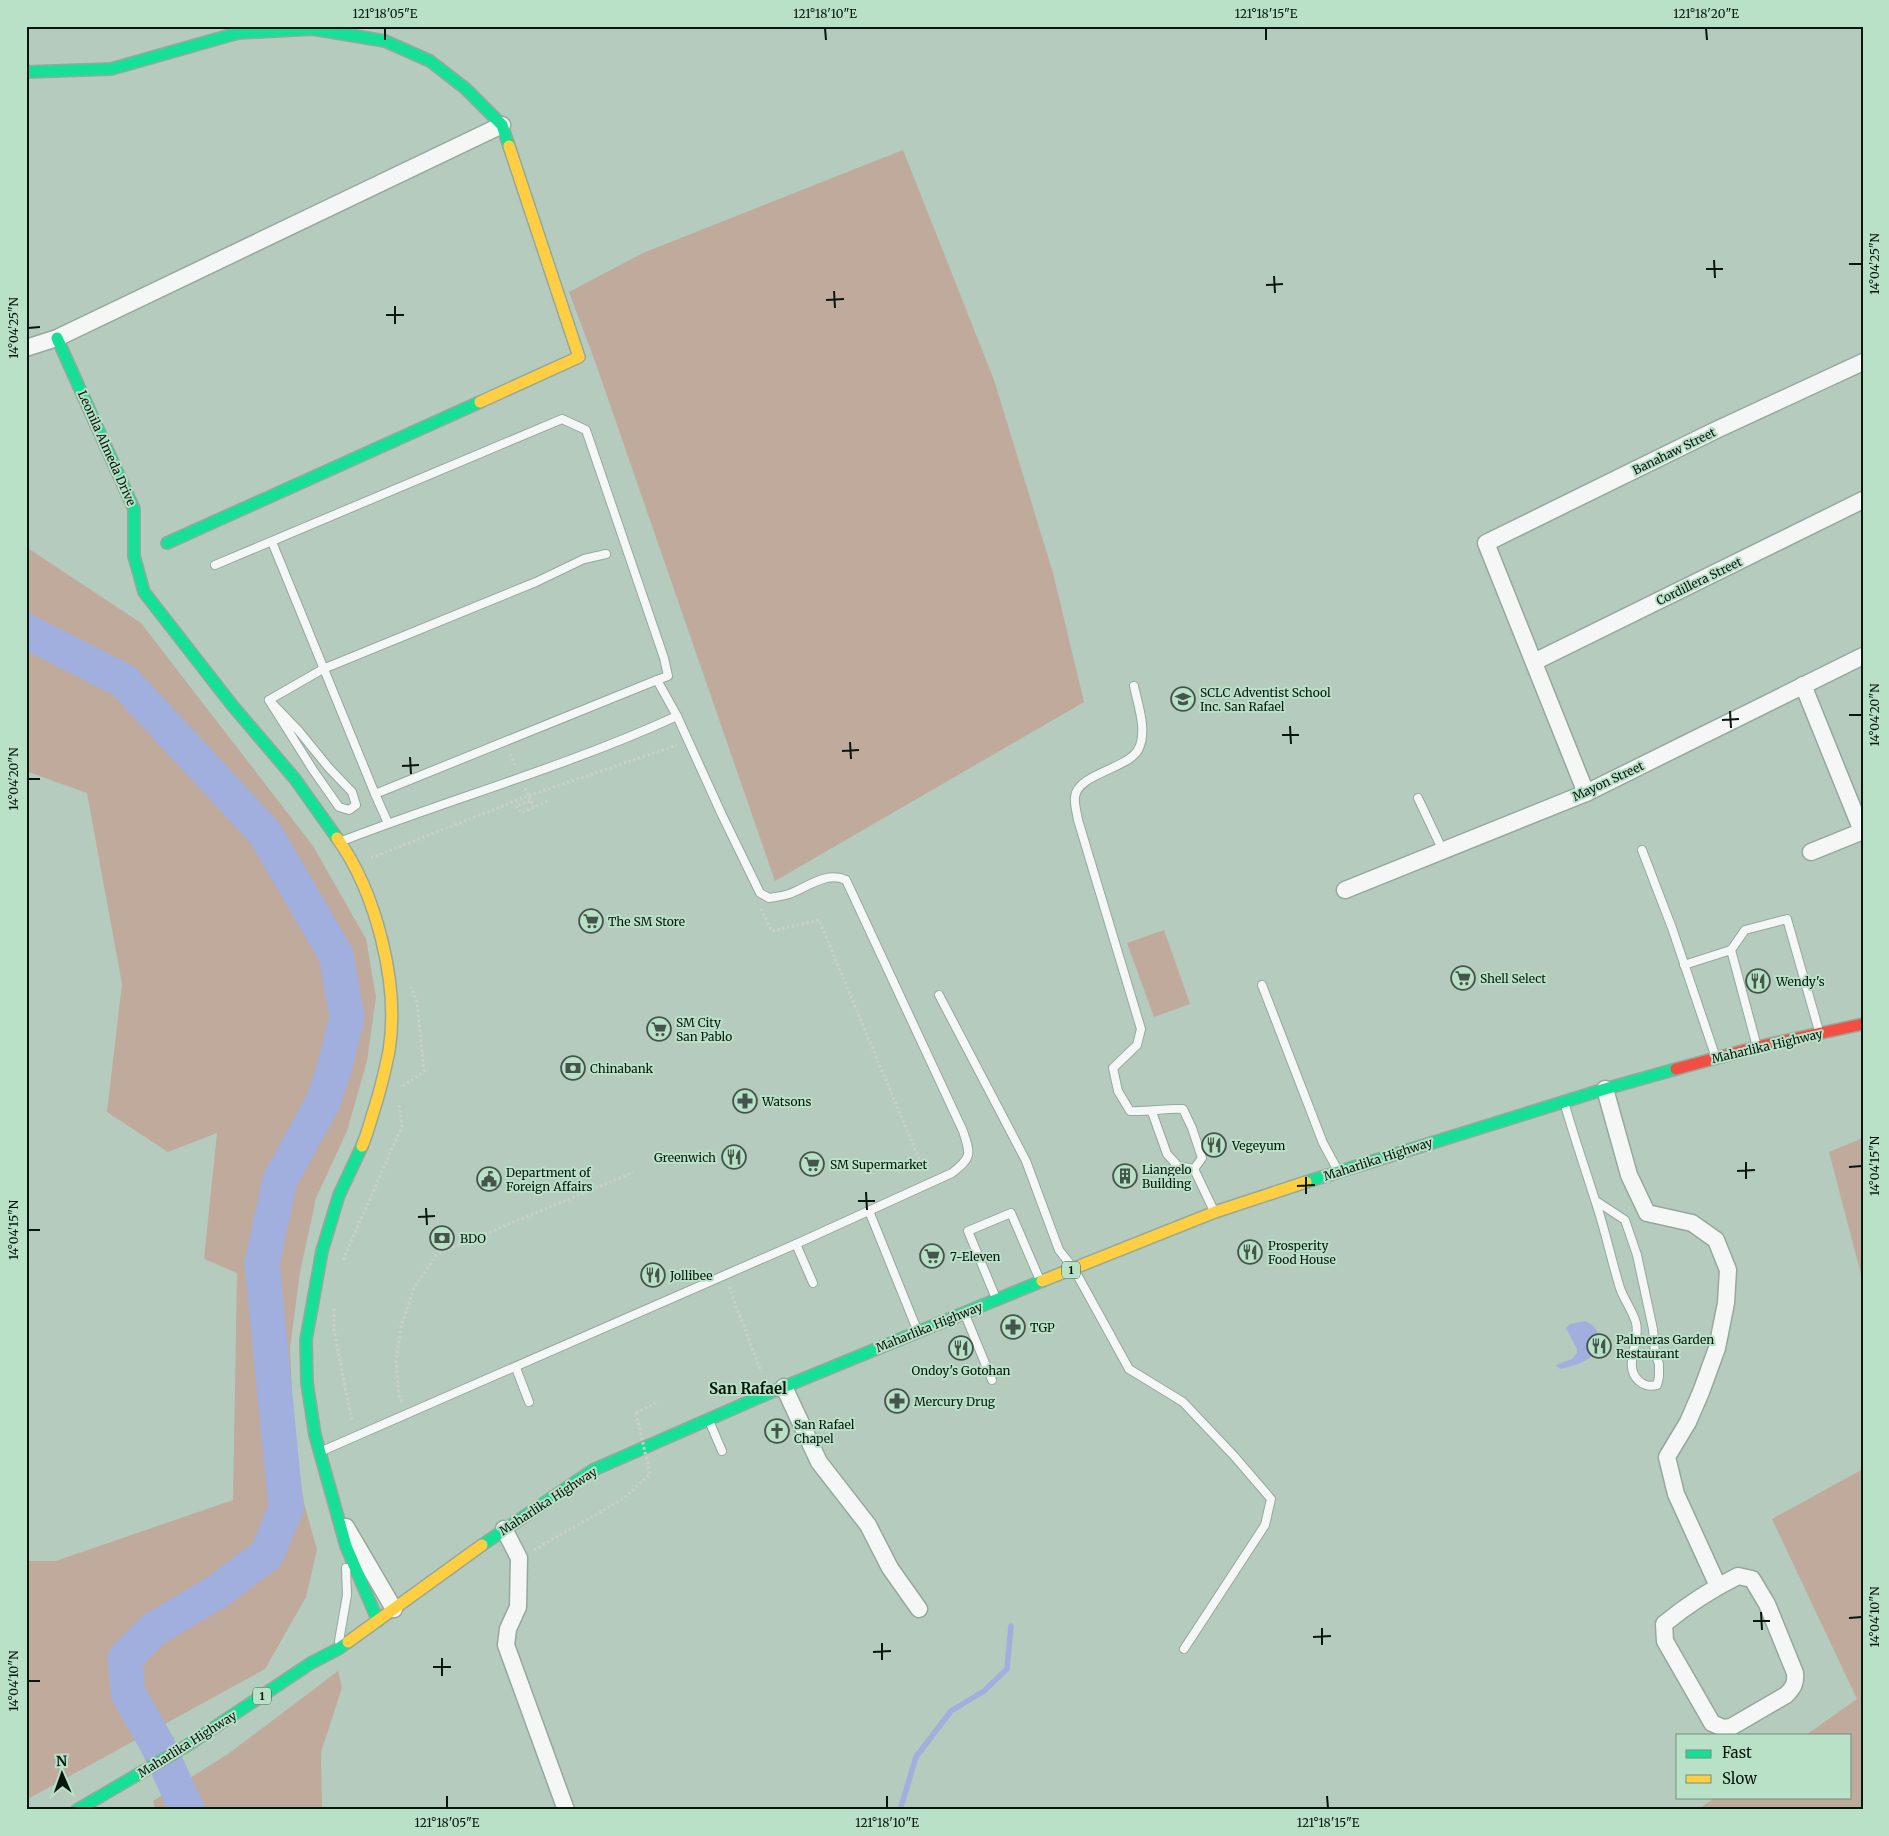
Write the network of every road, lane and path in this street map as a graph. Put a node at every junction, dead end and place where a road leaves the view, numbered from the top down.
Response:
1 (26, 72) edge
2 (502, 125) junction
3 (57, 338) junction
4 (26, 348) edge
5 (1863, 362) edge
6 (1863, 500) edge
7 (272, 542) junction
8 (167, 543) dead end
9 (606, 554) dead end
10 (215, 565) dead end
11 (1863, 656) edge
12 (1534, 662) junction
13 (323, 669) junction
14 (657, 680) junction
15 (1803, 685) junction
16 (1134, 686) dead end
17 (268, 700) junction
18 (676, 716) junction
19 (679, 744) dead end
20 (1586, 793) junction
21 (374, 794) junction
22 (1418, 798) dead end
23 (548, 801) dead end
24 (534, 807) junction
25 (388, 823) junction
26 (1863, 831) edge
27 (340, 842) junction
28 (1443, 850) junction
29 (1642, 850) dead end
30 (1811, 852) dead end
31 (365, 860) dead end
32 (1345, 890) dead end
33 (758, 904) dead end
34 (1731, 950) junction
35 (1684, 965) junction
36 (410, 985) dead end
37 (1262, 985) dead end
38 (939, 994) dead end
39 (1863, 1024) edge
40 (1820, 1033) junction
41 (1757, 1047) junction
42 (1716, 1057) junction
43 (1605, 1088) junction
44 (397, 1090) dead end
45 (398, 1099) dead end
46 (1563, 1101) junction
47 (1152, 1112) junction
48 (1194, 1168) junction
49 (1338, 1171) junction
50 (634, 1172) dead end
51 (927, 1178) dead end
52 (1596, 1201) junction
53 (869, 1211) junction
54 (1215, 1212) junction
55 (796, 1244) junction
56 (342, 1261) dead end
57 (1074, 1269) junction
58 (724, 1274) junction
59 (1040, 1282) junction
60 (813, 1283) dead end
61 (997, 1300) junction
62 (334, 1304) dead end
63 (965, 1313) junction
64 (918, 1332) junction
65 (516, 1368) junction
66 (992, 1380) dead end
67 (784, 1387) junction
68 (769, 1393) junction
69 (529, 1402) dead end
70 (658, 1402) dead end
71 (394, 1406) dead end
72 (360, 1418) dead end
73 (709, 1419) junction
74 (722, 1451) dead end
75 (320, 1452) junction
76 (336, 1513) junction
77 (504, 1529) junction
78 (346, 1546) junction
79 (519, 1558) junction
80 (1718, 1586) junction
81 (394, 1609) junction
82 (919, 1609) dead end
83 (378, 1621) junction
84 (338, 1649) junction
85 (1184, 1649) dead end
86 (77, 1810) edge
87 (566, 1810) edge

1 - 2 street
2 - 3 street
2 - 8 street
3 - 4 street
3 - 27 street, Leonila Almeda Drive
5 - 12 street, Banahaw Street
6 - 12 street, Cordillera Street
7 - 10 lane
7 - 13 lane
7 - 14 lane
9 - 13 lane
11 - 15 street, Mayon Street
12 - 20 street
13 - 17 lane
13 - 21 lane
14 - 18 lane
14 - 21 lane
15 - 20 street, Mayon Street
15 - 26 street
16 - 47 lane
17 - 17 lane
18 - 25 lane
18 - 53 lane
19 - 31 path
20 - 28 street, Mayon Street
21 - 25 lane
22 - 28 lane
23 - 24 path
24 - 24 path
25 - 27 lane
26 - 30 street
27 - 75 street
28 - 32 street, Mayon Street
29 - 35 lane
33 - 51 path
34 - 35 lane
34 - 40 lane
34 - 41 lane
35 - 42 lane
36 - 44 path
37 - 49 lane
38 - 57 lane
39 - 40 street, Maharlika Highway / 1
40 - 41 street, Maharlika Highway / 1
41 - 42 street, Maharlika Highway / 1
42 - 43 street, Maharlika Highway / 1
43 - 46 street, Maharlika Highway / 1
43 - 80 street
45 - 56 path
46 - 49 street, Maharlika Highway / 1
46 - 52 lane
47 - 48 lane
47 - 48 lane
48 - 54 lane
49 - 54 street, Maharlika Highway / 1
50 - 71 path
52 - 52 lane
53 - 55 lane
53 - 64 lane
54 - 57 street, Maharlika Highway / 1
55 - 58 lane
55 - 60 lane
57 - 59 street, Maharlika Highway / 1
57 - 85 lane
58 - 65 lane
58 - 68 path
59 - 61 street, Maharlika Highway / 1
59 - 61 lane
61 - 63 street, Maharlika Highway / 1
62 - 72 path
63 - 64 street, Maharlika Highway / 1
63 - 66 lane
64 - 67 street, Maharlika Highway / 1
65 - 69 lane
65 - 75 lane
67 - 68 street, Maharlika Highway / 1
67 - 82 street
68 - 73 street, Maharlika Highway / 1
70 - 79 path, bridge
73 - 74 lane
73 - 77 street, Maharlika Highway / 1
75 - 76 street
76 - 78 street
76 - 81 street
77 - 79 street
77 - 81 street, Maharlika Highway / 1
78 - 83 street
78 - 84 lane
79 - 87 street
80 - 80 street
81 - 83 street, Maharlika Highway / 1
83 - 84 street, Maharlika Highway / 1
84 - 86 street, Maharlika Highway / 1

